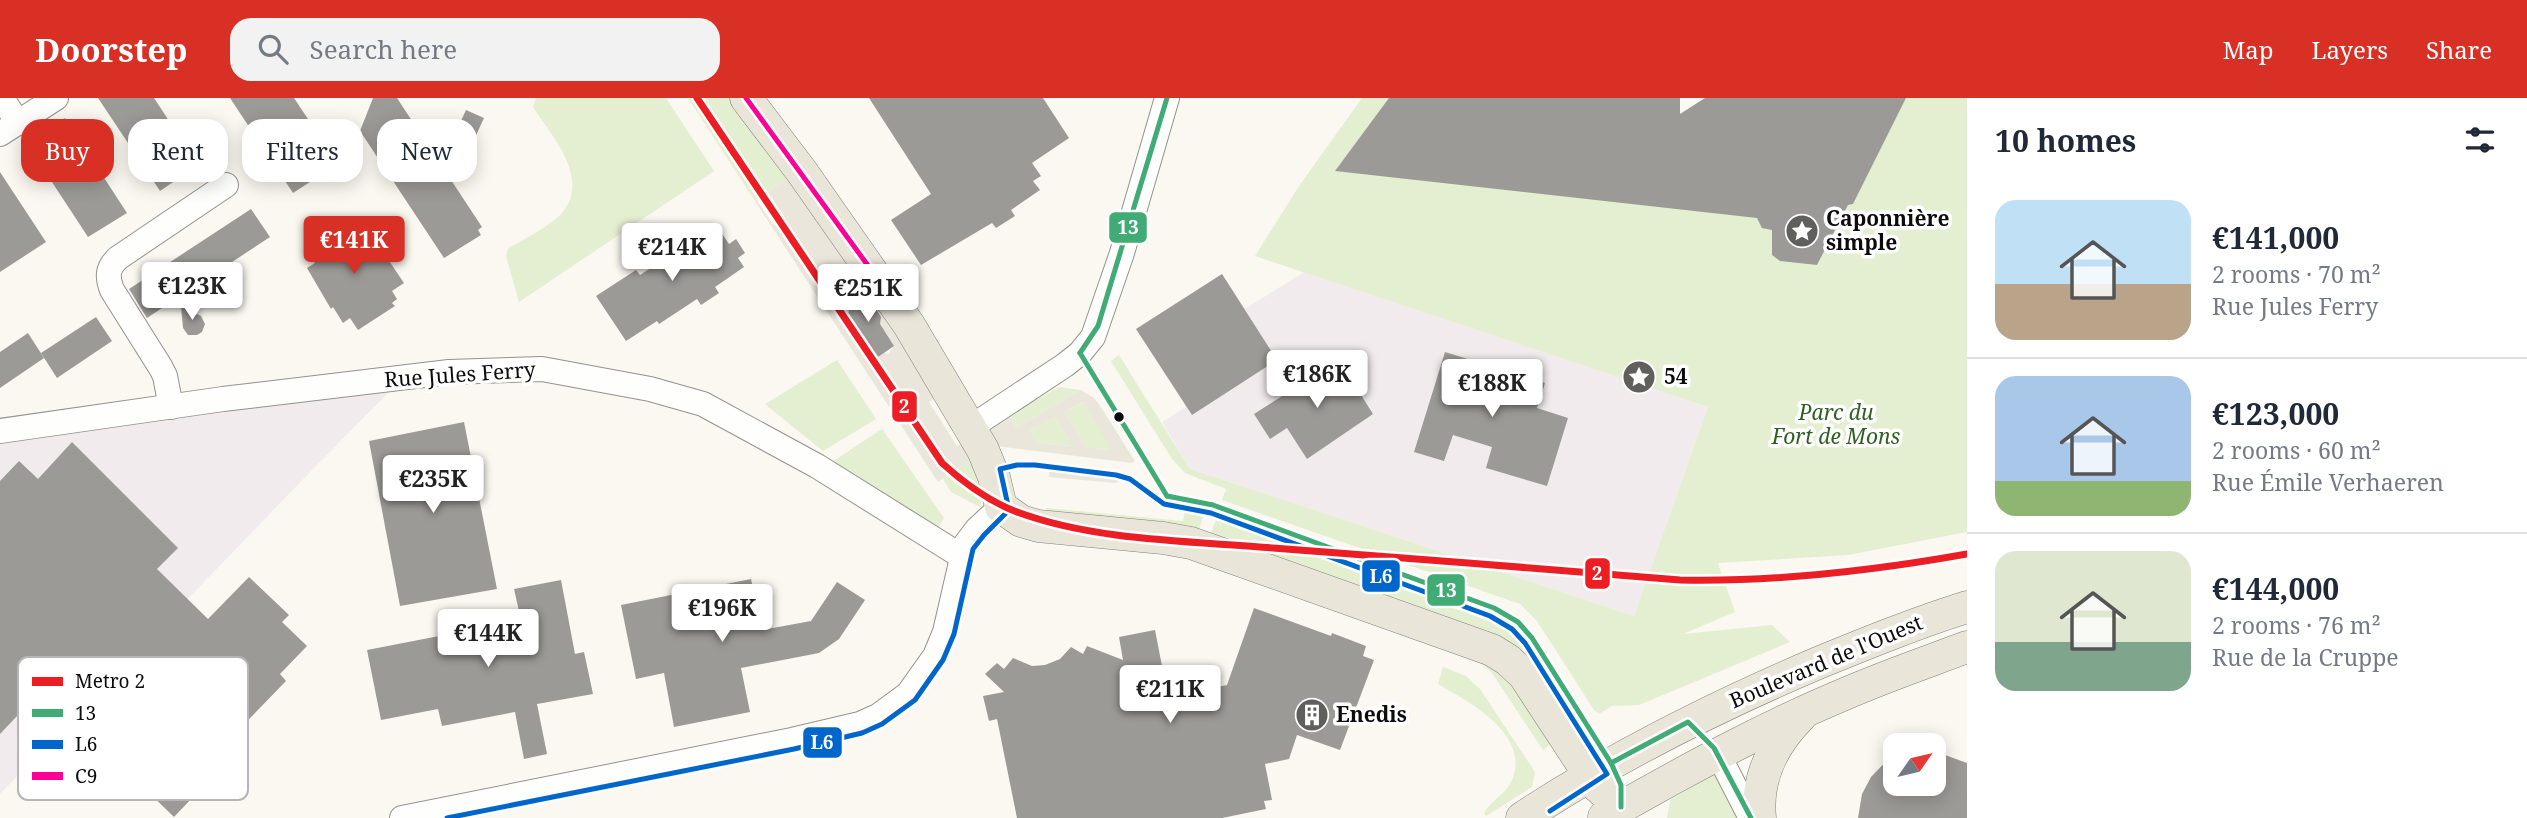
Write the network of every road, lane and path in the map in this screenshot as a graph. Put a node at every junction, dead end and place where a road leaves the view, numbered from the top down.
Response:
1 (2, 98) edge
2 (56, 98) edge
3 (746, 98) edge
4 (1167, 98) edge
5 (9, 129) edge
6 (226, 185) dead end
7 (171, 407) junction
8 (971, 427) junction
9 (0, 431) edge
10 (1001, 507) junction
11 (961, 556) junction
12 (1967, 607) edge
13 (1967, 619) edge
14 (1967, 647) edge
15 (1807, 711) junction
16 (1704, 738) junction
17 (1660, 786) junction
18 (1609, 802) edge
19 (402, 818) edge
20 (1522, 818) edge
21 (1555, 818) edge
22 (1658, 818) edge
23 (1751, 818) edge
24 (1760, 818) edge

1 - 5 street
2 - 5 street
3 - 8 main road
4 - 8 street
6 - 7 street
7 - 9 street, Rue Jules Ferry
7 - 11 street, Rue Jules Ferry
8 - 10 main road
10 - 11 street
10 - 18 main road
11 - 19 street
12 - 16 main road, Boulevard de l'Ouest
13 - 16 main road
14 - 15 main road, Boulevard de l'Ouest
15 - 16 main road, Boulevard de l'Ouest
15 - 24 main road
16 - 17 main road, Boulevard de l'Ouest
16 - 18 main road, Boulevard de l'Ouest
16 - 23 street
17 - 18 main road, Boulevard de l'Ouest
17 - 22 main road
18 - 20 main road, Boulevard de l'Ouest
18 - 21 main road

